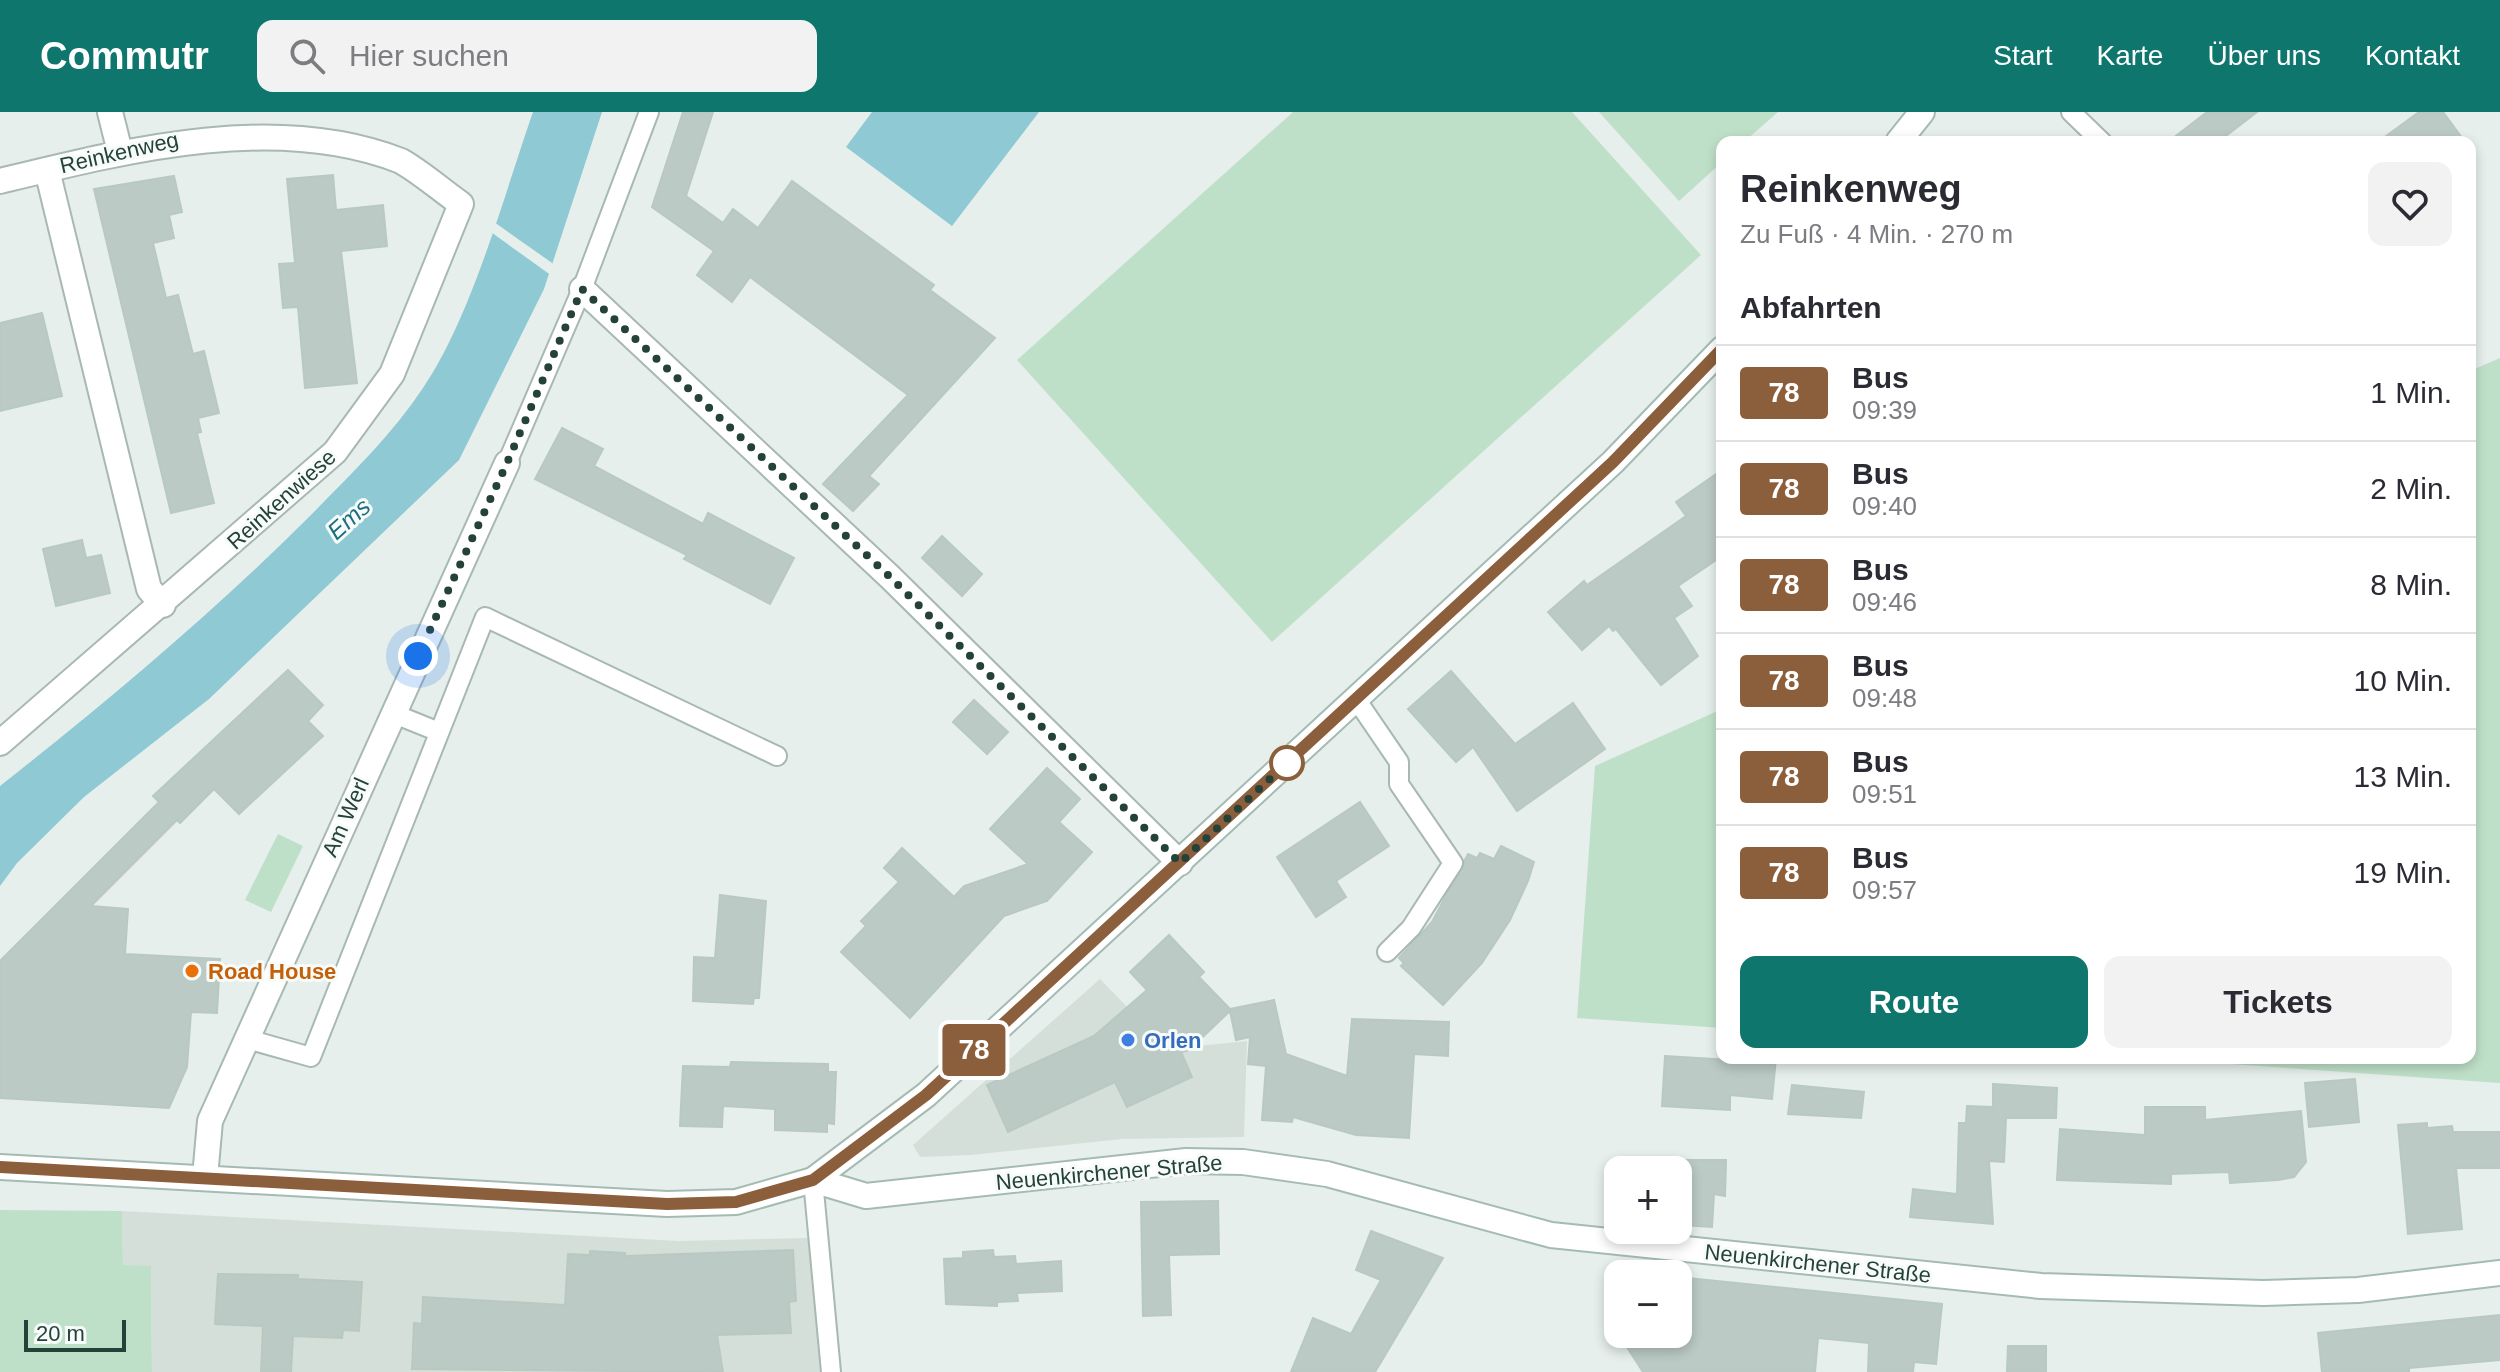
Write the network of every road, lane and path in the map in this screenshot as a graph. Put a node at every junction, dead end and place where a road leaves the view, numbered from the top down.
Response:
1 (110, 112) edge
2 (649, 112) edge
3 (1922, 112) edge
4 (2071, 112) edge
5 (1903, 136) edge
6 (2096, 136) edge
7 (120, 152) junction
8 (47, 170) junction
9 (0, 181) edge
10 (461, 204) joint
11 (582, 289) junction
12 (1716, 355) edge
13 (507, 463) joint
14 (163, 605) junction
15 (1356, 699) junction
16 (392, 713) junction
17 (439, 732) junction
18 (0, 743) edge
19 (777, 756) dead end
20 (1180, 863) junction
21 (1387, 952) dead end
22 (247, 1039) junction
23 (0, 1167) edge
24 (205, 1177) junction
25 (813, 1180) junction
26 (2500, 1273) edge
27 (831, 1372) edge

1 - 7 main road
2 - 11 lane
3 - 5 main road
4 - 6 lane
7 - 8 main road, Reinkenweg
7 - 10 main road, Reinkenweg
8 - 9 main road, Reinkenweg
8 - 14 main road
10 - 14 main road, Reinkenwiese
11 - 13 lane
11 - 20 main road
12 - 15 main road
13 - 16 main road, Am Werl
14 - 18 main road, Reinkenwiese
15 - 20 main road
15 - 21 lane
16 - 17 lane
16 - 22 main road, Am Werl
17 - 19 lane
17 - 22 lane
20 - 25 main road
22 - 24 main road, Am Werl
23 - 24 main road
24 - 25 main road
25 - 26 main road, Neuenkirchener Straße
25 - 27 lane

